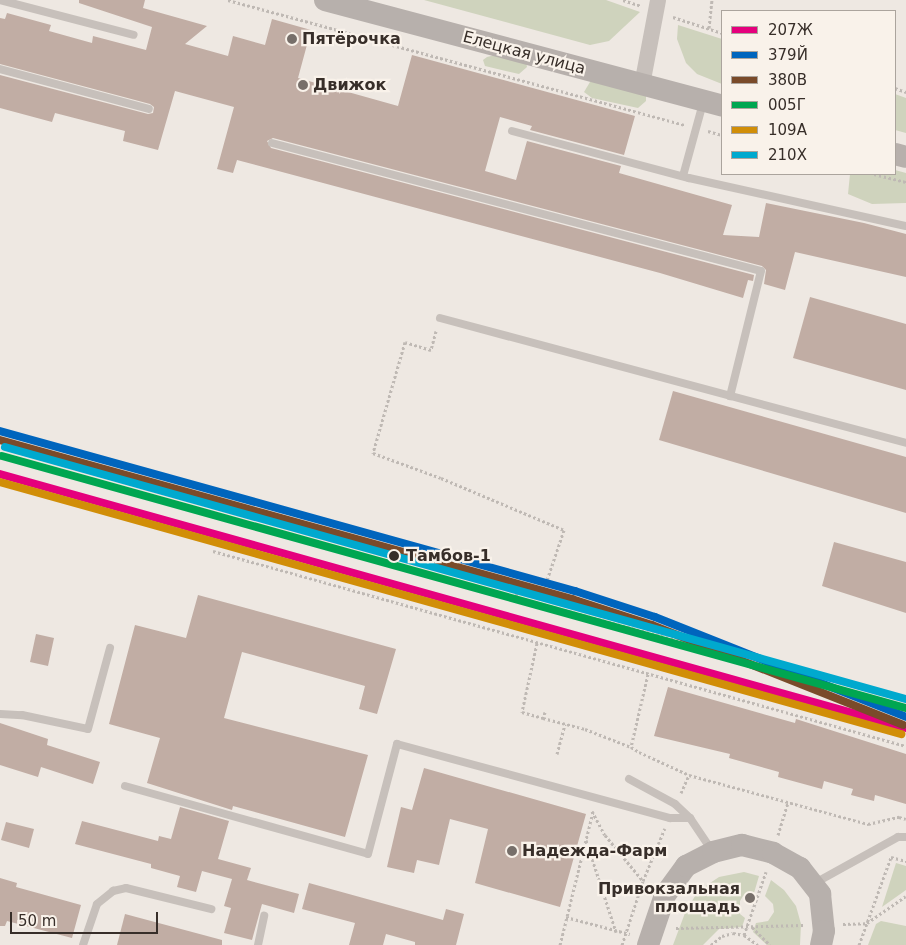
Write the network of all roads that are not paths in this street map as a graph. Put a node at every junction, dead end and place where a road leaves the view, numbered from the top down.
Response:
1 (0, 0) edge
2 (325, 0) edge
3 (658, 0) edge
4 (134, 35) dead end
5 (0, 69) edge
6 (642, 84) junction
7 (713, 104) edge
8 (149, 109) dead end
9 (512, 131) dead end
10 (272, 142) dead end
11 (683, 176) junction
12 (906, 226) edge
13 (440, 318) road end
14 (730, 396) junction
15 (906, 443) edge
16 (110, 648) dead end
17 (0, 714) edge
18 (629, 779) dead end
19 (125, 786) dead end
20 (690, 818) junction
21 (902, 837) edge
22 (713, 852) junction
23 (813, 884) junction
24 (211, 909) dead end
25 (264, 916) dead end
26 (822, 935) edge
27 (651, 937) edge
28 (83, 945) edge
29 (258, 945) edge

1 - 4 lane
2 - 6 main road, Елецкая улица
3 - 6 street
5 - 8 lane
6 - 7 main road, Елецкая улица
7 - 11 lane
9 - 11 lane
10 - 14 lane
11 - 12 lane
13 - 14 lane
14 - 15 lane
16 - 17 lane
18 - 20 lane
19 - 20 lane
20 - 22 lane
21 - 23 lane
22 - 23 main road
22 - 27 main road
23 - 26 main road
24 - 28 lane
25 - 29 lane

